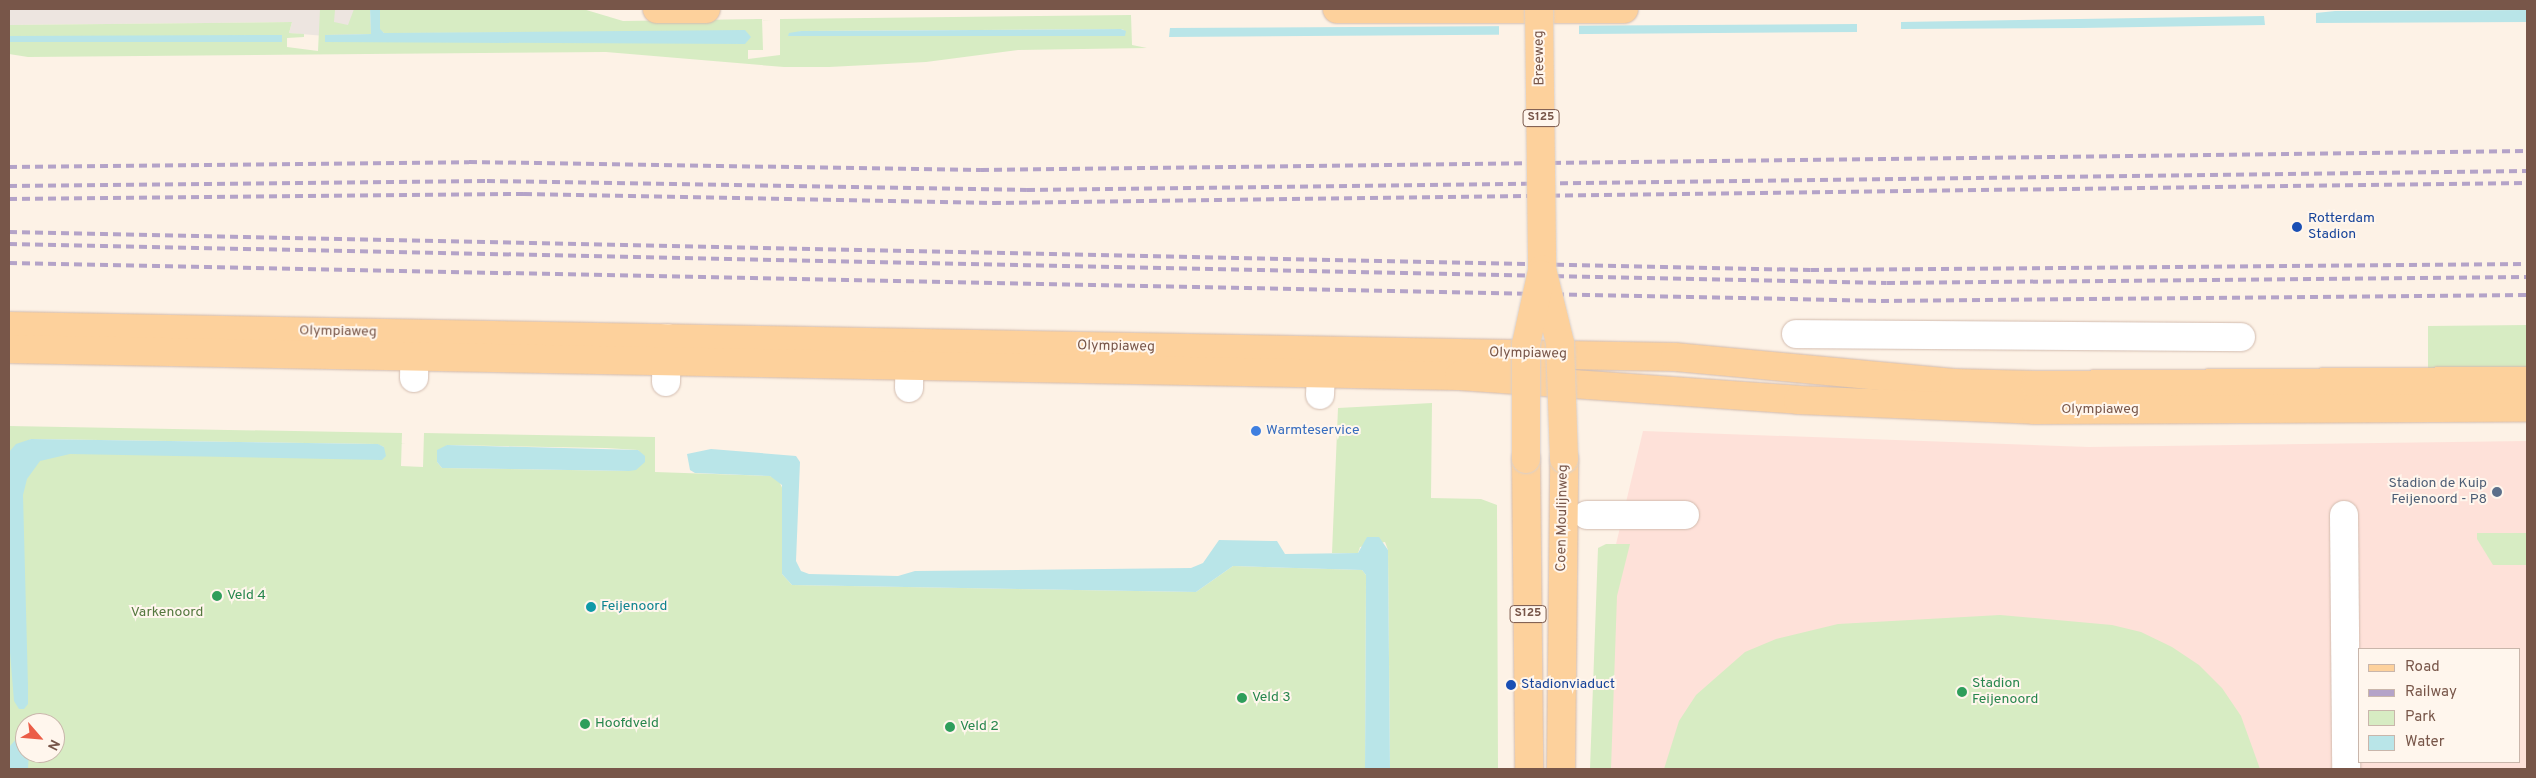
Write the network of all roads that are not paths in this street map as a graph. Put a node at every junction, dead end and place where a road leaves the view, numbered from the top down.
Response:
1 (657, 9) edge
2 (706, 9) edge
3 (1337, 9) edge
4 (1540, 9) edge
5 (1624, 9) edge
6 (1542, 227) joint
7 (1542, 269) junction
8 (9, 326) edge
9 (1796, 334) dead end
10 (2241, 337) dead end
11 (9, 350) edge
12 (415, 357) junction
13 (1675, 358) junction
14 (1321, 374) junction
15 (2527, 381) edge
16 (1674, 391) junction
17 (2035, 397) junction
18 (2527, 408) edge
19 (1587, 515) dead end
20 (1684, 515) dead end
21 (2344, 515) dead end
22 (1529, 769) edge
23 (1561, 769) edge
24 (2346, 769) edge

1 - 2 main road
3 - 5 main road
4 - 6 main road, Breeweg / S125, bridge
6 - 7 main road, Coen Moulijnweg / S125, bridge
7 - 22 main road, Coen Moulijnweg / S125, bridge
7 - 23 main road, Coen Moulijnweg / S125, bridge
8 - 12 main road, Olympiaweg
9 - 10 street
11 - 12 main road, Olympiaweg
12 - 14 main road, Olympiaweg
13 - 14 main road, Olympiaweg
13 - 16 main road
13 - 17 main road, Olympiaweg
14 - 16 main road, Olympiaweg
15 - 17 main road, Olympiaweg
16 - 17 main road, Olympiaweg
17 - 18 main road, Olympiaweg
19 - 20 street
21 - 24 street

